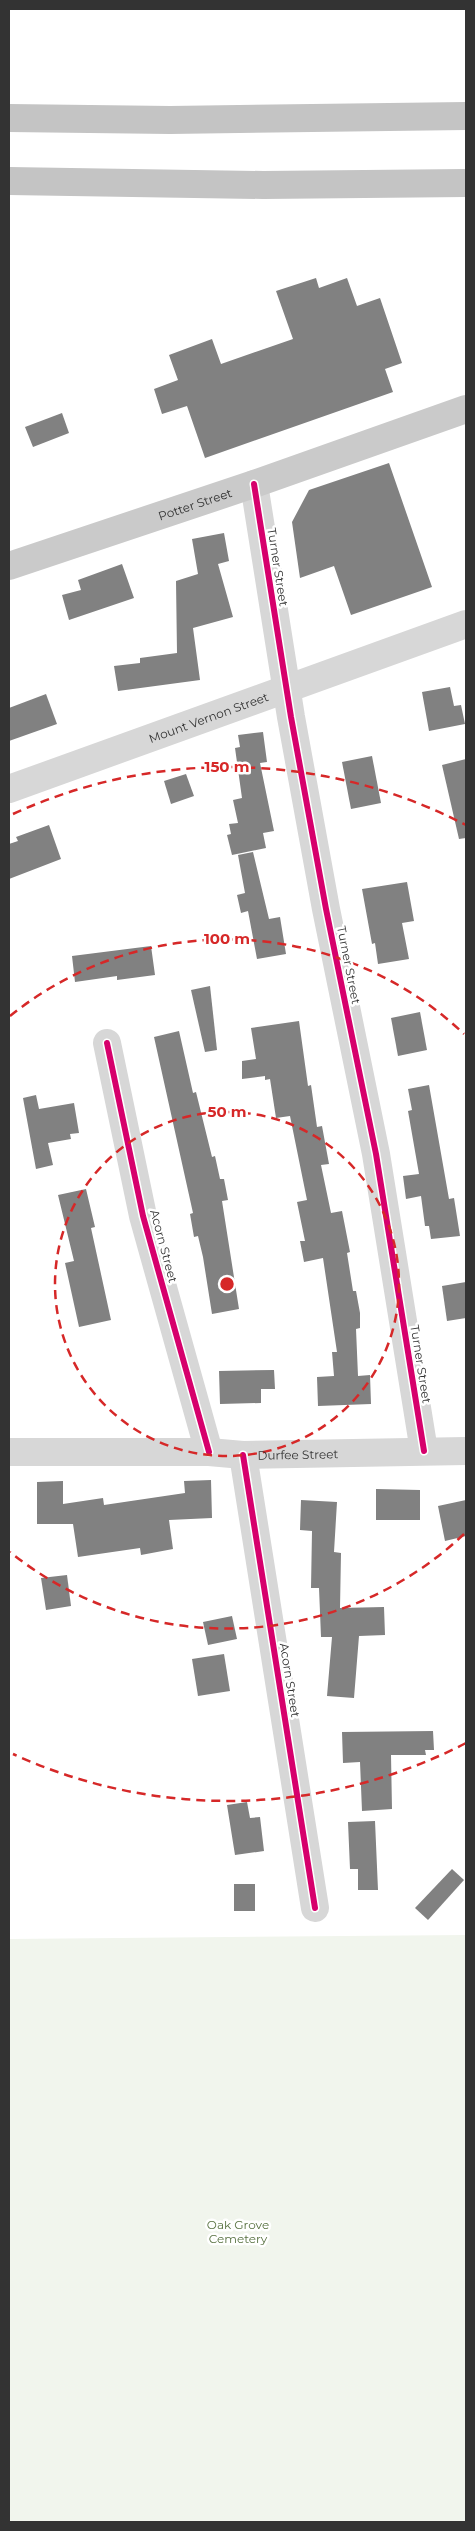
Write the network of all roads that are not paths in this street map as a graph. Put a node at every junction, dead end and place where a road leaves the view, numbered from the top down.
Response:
1 (466, 116) edge
2 (9, 118) edge
3 (9, 181) edge
4 (466, 183) edge
5 (466, 409) edge
6 (254, 484) junction
7 (9, 566) edge
8 (466, 624) edge
9 (286, 688) junction
10 (9, 790) edge
11 (108, 1043) dead end
12 (424, 1451) junction
13 (466, 1451) edge
14 (9, 1452) edge
15 (209, 1452) junction
16 (243, 1454) junction
17 (315, 1908) dead end

1 - 2 highway
3 - 4 highway
5 - 6 main road, Potter Street
6 - 7 main road, Potter Street
6 - 9 street, Turner Street
8 - 9 street, Mount Vernon Street
9 - 10 street, Mount Vernon Street
9 - 12 street, Turner Street
11 - 15 street, Acorn Street
12 - 13 street, Durfee Street
12 - 16 street, Durfee Street
14 - 15 street, Durfee Street
15 - 16 street, Durfee Street
16 - 17 street, Acorn Street

